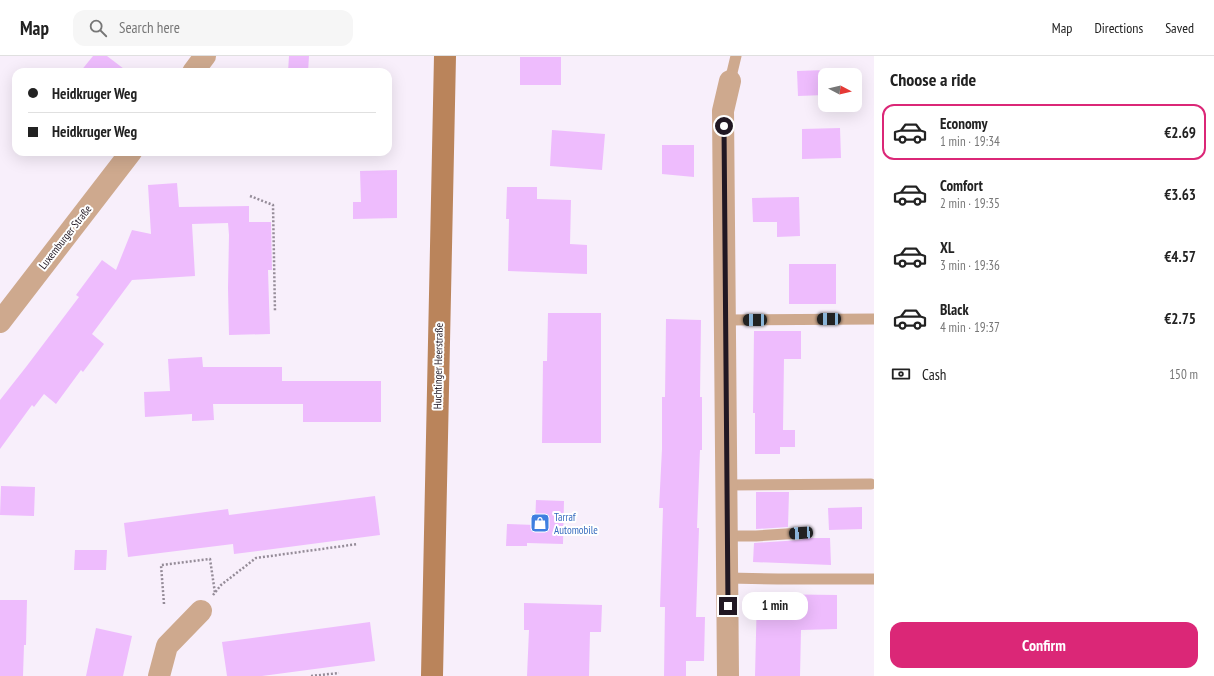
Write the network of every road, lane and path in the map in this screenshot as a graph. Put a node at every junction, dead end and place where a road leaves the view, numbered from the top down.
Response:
1 (205, 56) edge
2 (445, 56) edge
3 (736, 56) edge
4 (196, 68) edge
5 (730, 81) joint
6 (128, 156) edge
7 (250, 196) dead end
8 (275, 312) dead end
9 (874, 319) edge
10 (725, 320) junction
11 (0, 322) edge
12 (870, 484) dead end
13 (727, 485) junction
14 (801, 533) dead end
15 (727, 536) junction
16 (358, 544) dead end
17 (728, 578) junction
18 (874, 579) edge
19 (215, 593) junction
20 (164, 604) dead end
21 (201, 611) joint
22 (339, 672) dead end
23 (159, 676) edge
24 (311, 676) edge
25 (432, 676) edge
26 (728, 676) edge

1 - 4 street
2 - 25 main road, Huchtinger Heerstraße
3 - 5 lane
5 - 10 street
6 - 11 street, Luxemburger Straße
7 - 8 path
9 - 10 lane
10 - 13 street
12 - 13 lane
13 - 15 street
14 - 15 lane
15 - 17 street
16 - 19 path
17 - 18 lane
17 - 26 street
19 - 20 path
19 - 21 path
21 - 23 street
22 - 24 path

